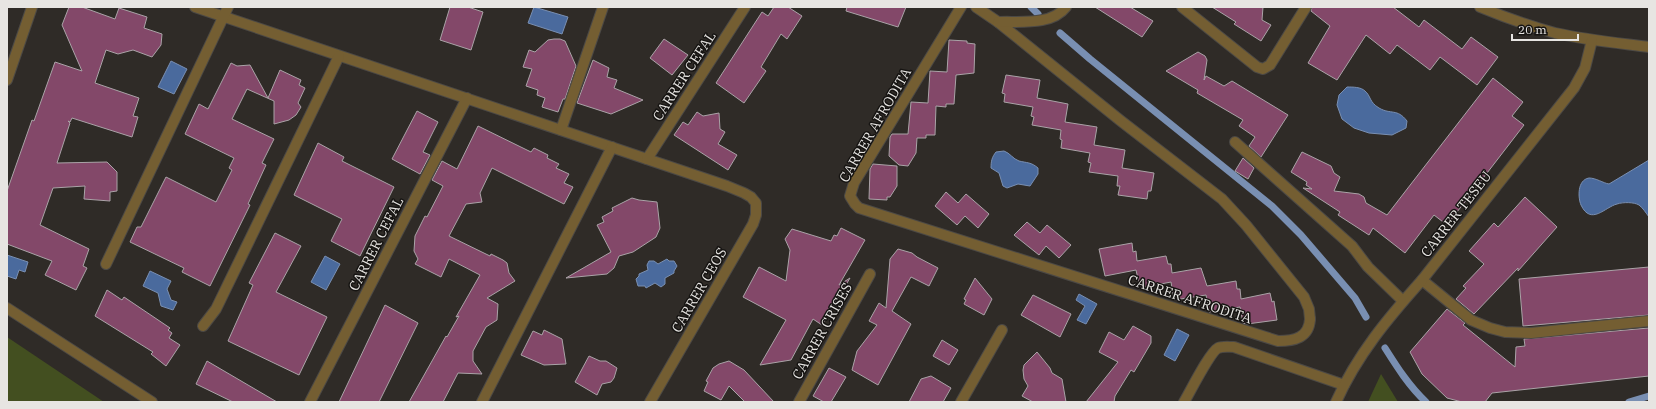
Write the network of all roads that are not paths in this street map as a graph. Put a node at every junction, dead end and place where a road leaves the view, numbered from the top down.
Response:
1 (32, 7) edge
2 (195, 7) edge
3 (602, 7) edge
4 (745, 7) edge
5 (961, 7) edge
6 (976, 7) edge
7 (1066, 7) edge
8 (1182, 7) edge
9 (1306, 7) edge
10 (1480, 7) edge
11 (226, 12) edge
12 (998, 22) junction
13 (1592, 40) junction
14 (1649, 47) edge
15 (339, 56) junction
16 (7, 80) edge
17 (467, 98) junction
18 (561, 130) junction
19 (1235, 142) dead end
20 (612, 147) junction
21 (647, 159) junction
22 (106, 264) dead end
23 (870, 274) dead end
24 (1422, 280) junction
25 (1403, 301) junction
26 (7, 308) edge
27 (1649, 321) edge
28 (204, 326) dead end
29 (1002, 330) dead end
30 (1344, 385) junction
31 (152, 402) edge
32 (310, 402) edge
33 (482, 402) edge
34 (650, 402) edge
35 (799, 402) edge
36 (961, 402) edge
37 (1184, 402) edge
38 (1336, 402) edge

1 - 16 street
2 - 11 street
3 - 18 street
4 - 21 street, CARRER CEFAL
5 - 12 street, CARRER AFRODITA
6 - 12 street, CARRER AFRODITA
7 - 12 street
8 - 9 street
10 - 13 street
11 - 15 street
11 - 22 street
13 - 14 street
13 - 24 street, CARRER TESEU
15 - 17 street
15 - 28 street
17 - 18 street
17 - 32 street, CARRER CEFAL
18 - 20 street
19 - 25 street
20 - 21 street
20 - 33 street
21 - 34 street, CARRER CEOS
23 - 35 street, CARRER CRISES
24 - 25 street, CARRER TESEU
24 - 27 street
25 - 30 street, CARRER TESEU
26 - 31 street
29 - 36 street
30 - 37 street
30 - 38 street, CARRER TESEU

